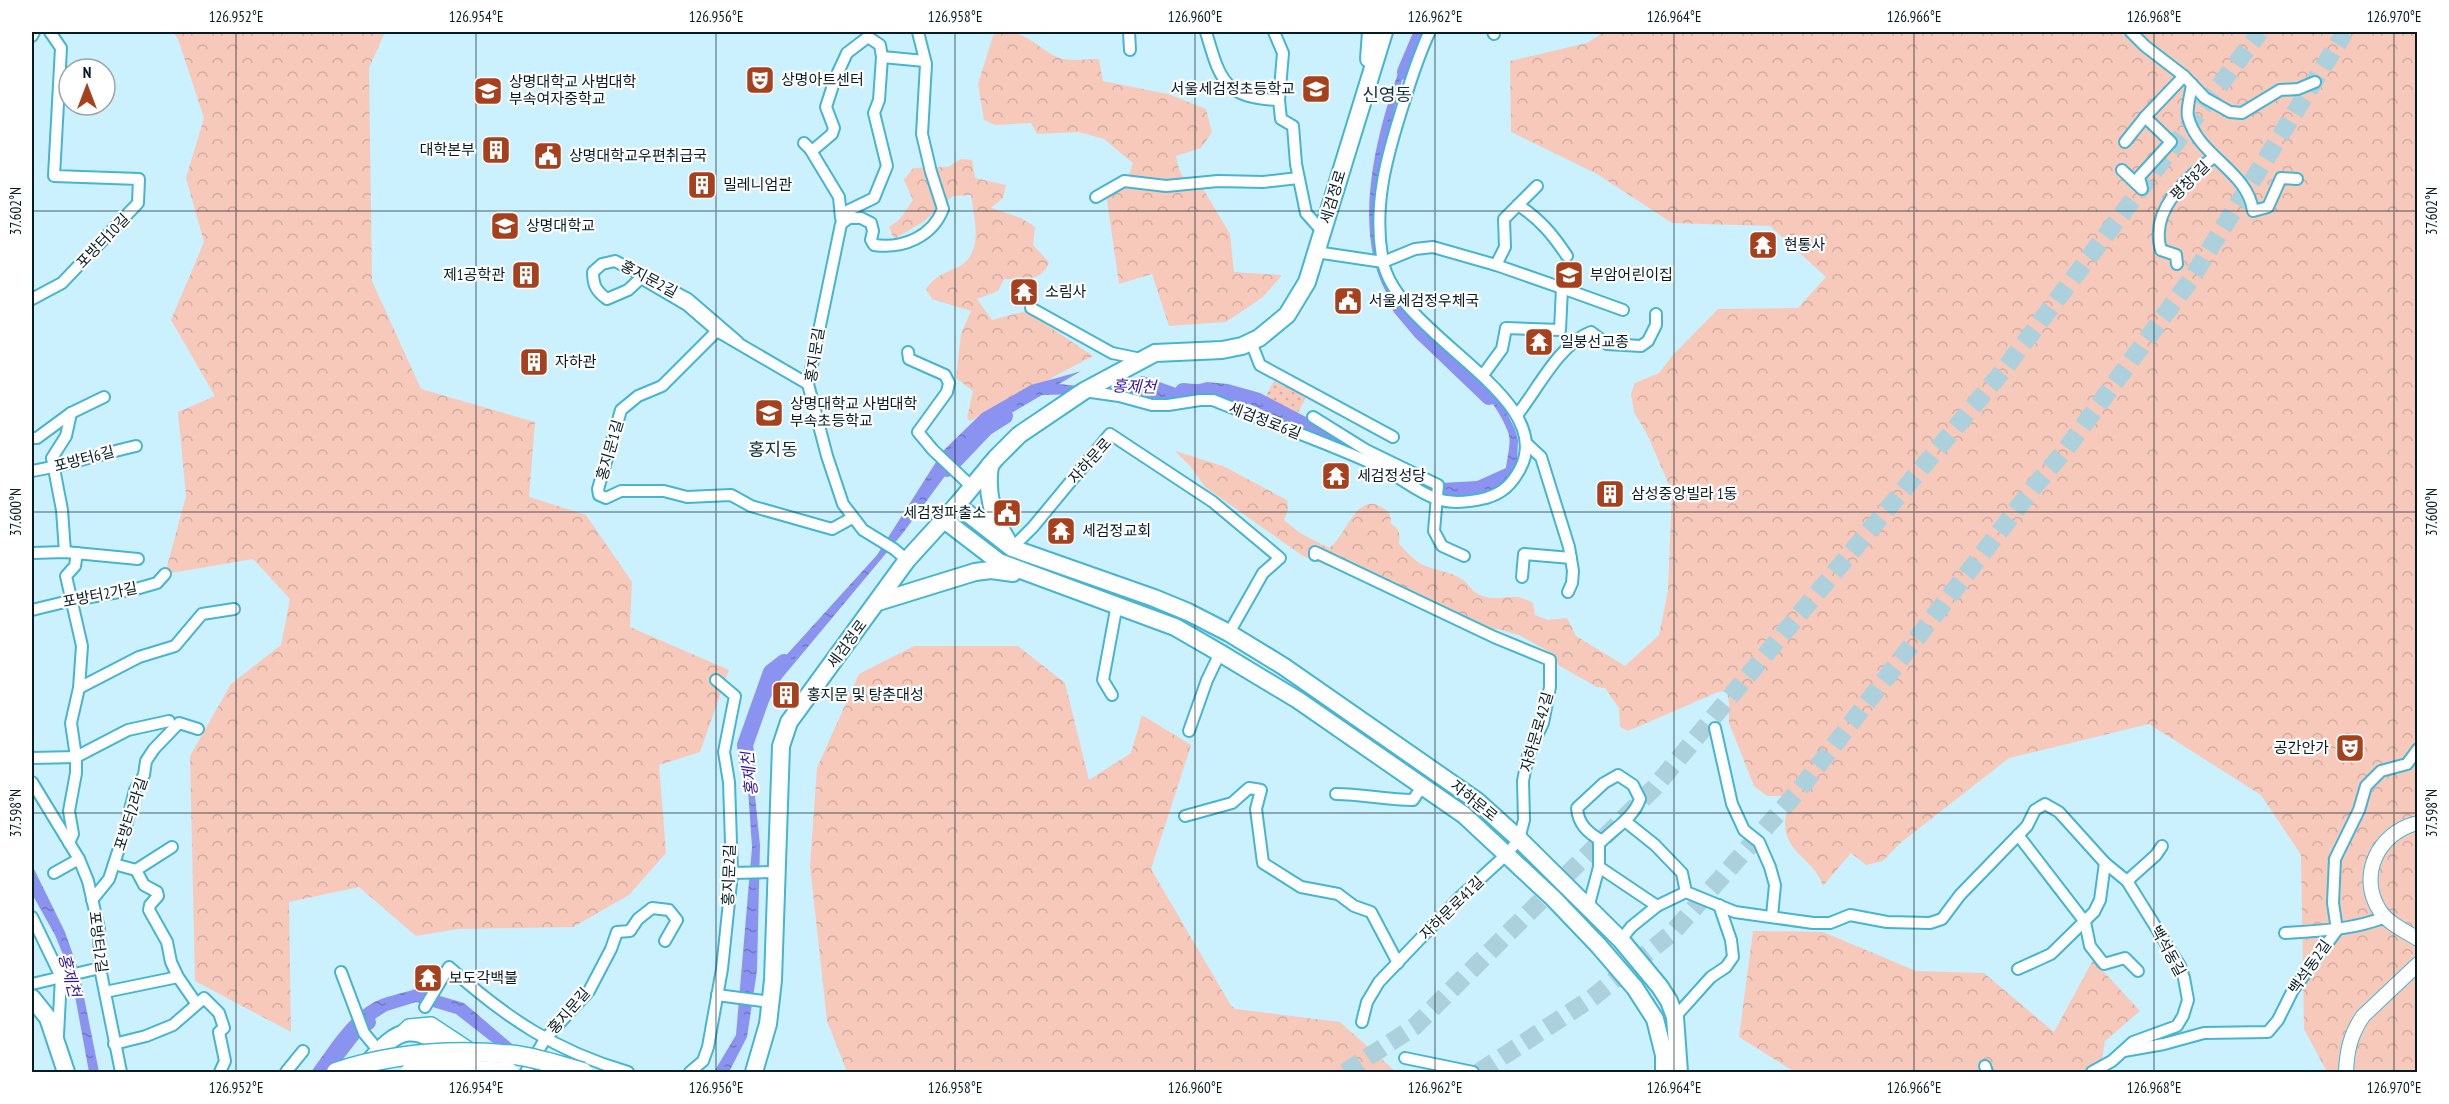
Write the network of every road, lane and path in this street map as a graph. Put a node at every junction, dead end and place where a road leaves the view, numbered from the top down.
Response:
1 (34, 32) edge
2 (50, 32) edge
3 (918, 32) edge
4 (1129, 32) edge
5 (1206, 32) edge
6 (1274, 32) edge
7 (1371, 32) edge
8 (1384, 32) edge
9 (2131, 32) edge
10 (1429, 33) dead end
11 (32, 36) edge
12 (1130, 50) dead end
13 (882, 57) junction
14 (925, 61) junction
15 (2184, 76) junction
16 (2315, 82) dead end
17 (2193, 84) junction
18 (1365, 93) junction
19 (1279, 100) junction
20 (2145, 117) junction
21 (2125, 142) dead end
22 (2214, 157) junction
23 (2122, 170) dead end
24 (1298, 178) junction
25 (2297, 179) dead end
26 (1537, 186) dead end
27 (1096, 197) dead end
28 (1518, 205) junction
29 (841, 219) junction
30 (1322, 231) junction
31 (1316, 252) junction
32 (1567, 256) dead end
33 (1383, 262) junction
34 (2177, 264) dead end
35 (1497, 265) junction
36 (1562, 288) junction
37 (32, 299) edge
38 (1031, 308) dead end
39 (1623, 310) dead end
40 (1656, 314) dead end
41 (717, 331) junction
42 (738, 342) junction
43 (1251, 342) junction
44 (908, 352) dead end
45 (1136, 362) junction
46 (1483, 375) junction
47 (808, 384) junction
48 (1087, 389) junction
49 (104, 398) dead end
50 (71, 413) junction
51 (1517, 415) junction
52 (1313, 417) dead end
53 (1393, 437) dead end
54 (32, 438) edge
55 (1527, 444) junction
56 (136, 446) dead end
57 (990, 464) junction
58 (52, 468) junction
59 (32, 471) edge
60 (972, 487) junction
61 (1436, 498) junction
62 (957, 505) junction
63 (852, 518) junction
64 (943, 519) junction
65 (1012, 548) junction
66 (65, 552) junction
67 (32, 553) edge
68 (77, 553) junction
69 (1315, 555) dead end
70 (1464, 556) dead end
71 (1571, 558) junction
72 (138, 559) dead end
73 (907, 560) junction
74 (165, 574) dead end
75 (1041, 577) junction
76 (1522, 577) dead end
77 (929, 586) junction
78 (1568, 592) dead end
79 (73, 600) junction
80 (878, 602) junction
81 (1117, 604) junction
82 (234, 609) dead end
83 (32, 610) edge
84 (1229, 633) junction
85 (1220, 652) junction
86 (716, 680) dead end
87 (79, 688) junction
88 (1112, 695) dead end
89 (169, 721) dead end
90 (1715, 728) dead end
91 (198, 729) dead end
92 (1189, 731) dead end
93 (2418, 749) edge
94 (76, 757) junction
95 (32, 758) edge
96 (32, 782) edge
97 (1423, 785) junction
98 (1336, 794) dead end
99 (1185, 816) dead end
100 (1625, 821) junction
101 (2418, 822) edge
102 (2018, 835) junction
103 (1519, 839) junction
104 (1599, 839) junction
105 (69, 843) junction
106 (2162, 846) dead end
107 (172, 848) dead end
108 (1507, 854) junction
109 (78, 859) junction
110 (2105, 863) junction
111 (114, 864) junction
112 (1599, 867) junction
113 (136, 870) junction
114 (736, 872) junction
115 (772, 872) junction
116 (54, 873) dead end
117 (2127, 881) junction
118 (1686, 892) junction
119 (92, 900) junction
120 (1719, 905) junction
121 (1657, 906) junction
122 (1588, 908) junction
123 (32, 916) edge
124 (1772, 916) junction
125 (2385, 917) junction
126 (2085, 922) junction
127 (2337, 930) junction
128 (2284, 933) dead end
129 (2412, 936) edge
130 (665, 940) dead end
131 (1621, 940) junction
132 (1398, 963) junction
133 (2418, 964) edge
134 (96, 969) junction
135 (2018, 969) dead end
136 (2138, 971) dead end
137 (341, 972) dead end
138 (62, 977) junction
139 (178, 977) junction
140 (32, 984) edge
141 (105, 992) junction
142 (722, 996) junction
143 (32, 998) edge
144 (767, 1001) junction
145 (196, 1003) junction
146 (425, 1007) dead end
147 (1675, 1017) junction
148 (1362, 1022) dead end
149 (402, 1034) junction
150 (543, 1043) junction
151 (114, 1044) junction
152 (378, 1050) junction
153 (303, 1051) dead end
154 (2121, 1051) junction
155 (60, 1055) junction
156 (1405, 1058) dead end
157 (66, 1072) edge
158 (121, 1072) edge
159 (220, 1072) edge
160 (285, 1072) edge
161 (336, 1072) edge
162 (360, 1072) edge
163 (410, 1072) edge
164 (479, 1072) edge
165 (503, 1072) edge
166 (509, 1072) edge
167 (526, 1072) edge
168 (583, 1072) edge
169 (628, 1072) edge
170 (690, 1072) edge
171 (754, 1072) edge
172 (1473, 1072) edge
173 (1664, 1072) edge
174 (1679, 1072) edge
175 (2092, 1072) edge
176 (2346, 1072) edge

1 - 11 street
2 - 37 street, 포방터10길
3 - 14 street
4 - 12 street
5 - 19 street
6 - 19 street
7 - 18 main road
8 - 18 main road, 세검정로
9 - 15 street
10 - 33 street
13 - 14 street
13 - 29 street
13 - 29 street, 홍지문길
14 - 29 street
15 - 17 street
15 - 20 street
16 - 17 street
17 - 22 street, 평창8길
18 - 30 main road, 세검정로
19 - 24 street
20 - 21 street
20 - 23 street
22 - 25 street, 평창8길
22 - 34 street, 평창8길
24 - 27 street
24 - 30 street
26 - 28 street
28 - 32 street
28 - 35 street
29 - 47 street, 홍지문길 / 홍지문길
30 - 31 main road, 세검정로
31 - 33 street
31 - 43 main road, 세검정로
33 - 35 street
33 - 46 street
35 - 36 street
36 - 39 street
36 - 46 street
38 - 45 street, 세검정로
40 - 51 street
41 - 42 street, 홍지문2길 / 홍지문2길
41 - 42 street, 홍지문2길 / 홍지문2길
41 - 63 street, 홍지문1길
42 - 47 street, 홍지문2길 / 홍지문2길
43 - 45 main road, 세검정로
43 - 53 street
44 - 60 street
45 - 48 main road, 세검정로
46 - 51 street
47 - 63 street, 홍지문길 / 홍지문길
48 - 57 main road, 세검정로
48 - 61 street, 세검정로6길
49 - 50 street
50 - 54 street
50 - 58 street
51 - 55 street
52 - 61 street
55 - 61 street, 세검정로6길
55 - 71 street
56 - 58 street, 포방터6길
57 - 60 main road, 세검정로
57 - 65 main road
58 - 59 street, 포방터6길
58 - 66 street
60 - 62 main road, 세검정로
61 - 70 street
62 - 64 main road, 세검정로
62 - 65 main road, 자하문로
63 - 73 street, 홍지문길 / 홍지문길
64 - 73 main road, 세검정로
64 - 75 main road, 자하문로
65 - 84 main road, 자하문로
65 - 84 street, 자하문로
66 - 67 street
66 - 68 street
68 - 72 street
68 - 79 street
69 - 103 street, 자하문로42길
71 - 76 street
71 - 78 street
73 - 77 main road
73 - 80 main road, 세검정로
74 - 79 street, 포방터2가길
75 - 77 main road
75 - 81 main road, 자하문로
77 - 80 main road
79 - 83 street, 포방터2가길
79 - 87 street
80 - 115 main road, 세검정로
81 - 85 main road, 자하문로
81 - 88 street
82 - 87 street
84 - 103 main road, 자하문로
85 - 92 street
85 - 97 main road, 자하문로
86 - 114 street, 홍지문2길
87 - 94 street
89 - 94 street
90 - 124 street
91 - 111 street, 포방터2라길
93 - 127 street, 백석동2길
94 - 95 street
94 - 105 street
96 - 105 street, 포방터2길
97 - 98 street
97 - 108 main road, 자하문로
99 - 132 street
100 - 104 street
100 - 104 street
100 - 118 street
101 - 125 street
102 - 110 street, 백석동길
102 - 124 street, 백석동길
102 - 126 street
103 - 108 street, 자하문로41길
103 - 122 main road, 자하문로
104 - 112 street
105 - 109 street, 포방터2길
106 - 117 street
107 - 113 street, 포방터2라길
108 - 132 street, 자하문로41길
108 - 173 main road, 자하문로
109 - 116 street
109 - 119 street, 포방터2길
110 - 117 street, 백석동길
110 - 126 street
111 - 113 street, 포방터2라길
111 - 119 street, 포방터2라길
112 - 121 street
112 - 122 street
113 - 139 street, 포방터2라길
114 - 115 street
114 - 142 street, 홍지문2길
115 - 144 main road, 세검정로
117 - 154 street, 백석동길
118 - 120 street, 백석동길
118 - 121 street
119 - 134 street, 포방터2길
120 - 124 street, 백석동길
120 - 147 street
121 - 131 street
122 - 131 main road, 자하문로
123 - 138 street
125 - 127 street
125 - 129 street
126 - 135 street
126 - 136 street
127 - 128 street
127 - 154 street, 백석동2길
130 - 150 street, 홍지문길
131 - 147 main road, 자하문로
132 - 148 street, 자하문로41길
133 - 176 street
134 - 138 street
134 - 141 street, 포방터2길
137 - 152 street
138 - 140 street
138 - 155 street
139 - 141 street, 포방터2길
139 - 145 street, 포방터2라길
141 - 151 street, 포방터2길
142 - 144 street
142 - 170 street, 홍지문2길
143 - 155 main road
144 - 171 main road, 세검정로
145 - 151 street
145 - 159 street
146 - 150 street, 홍지문길
147 - 174 main road, 자하문로
149 - 152 main road
149 - 164 main road
149 - 165 main road
150 - 167 street
150 - 169 street
151 - 158 street, 포방터2길
152 - 162 main road
153 - 160 street
154 - 175 street, 백석동길
155 - 157 main road
156 - 172 street
161 - 168 highway, bridge
163 - 166 highway, bridge

